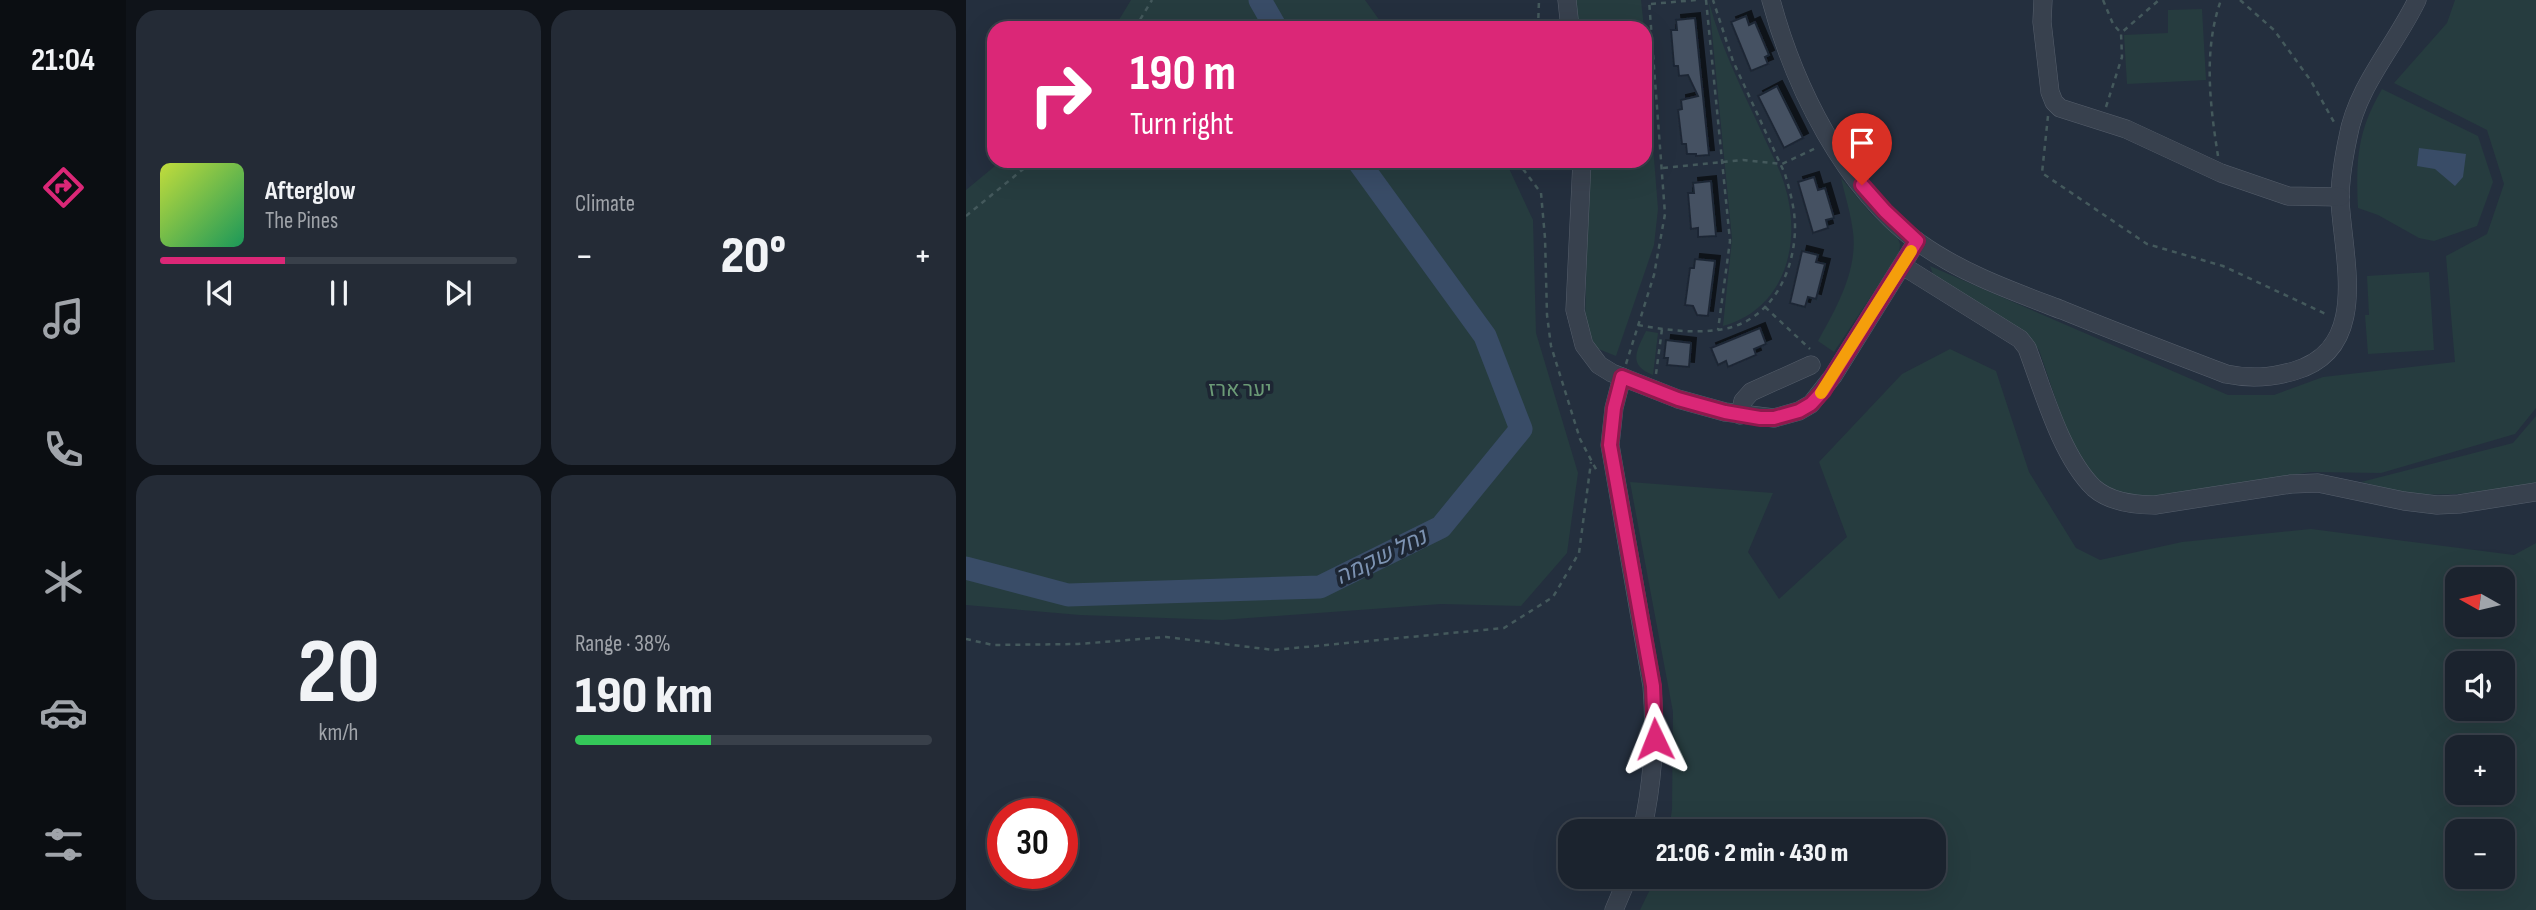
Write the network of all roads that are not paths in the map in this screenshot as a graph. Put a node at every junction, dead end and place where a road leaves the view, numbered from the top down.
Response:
1 (1567, 0) edge
2 (1771, 0) edge
3 (2043, 0) edge
4 (2417, 0) edge
5 (1569, 21) edge
6 (1582, 168) edge
7 (2340, 197) junction
8 (1917, 241) junction
9 (1903, 265) junction
10 (1813, 359) road end
11 (1622, 377) junction
12 (1740, 415) junction
13 (2536, 492) edge
14 (1644, 819) edge
15 (1623, 889) edge
16 (1614, 910) edge

1 - 5 street
2 - 8 street
3 - 7 street
4 - 7 street
6 - 11 street
7 - 8 street
8 - 9 street
9 - 12 street
9 - 13 street
10 - 12 street
11 - 12 street
11 - 14 street
15 - 16 street

